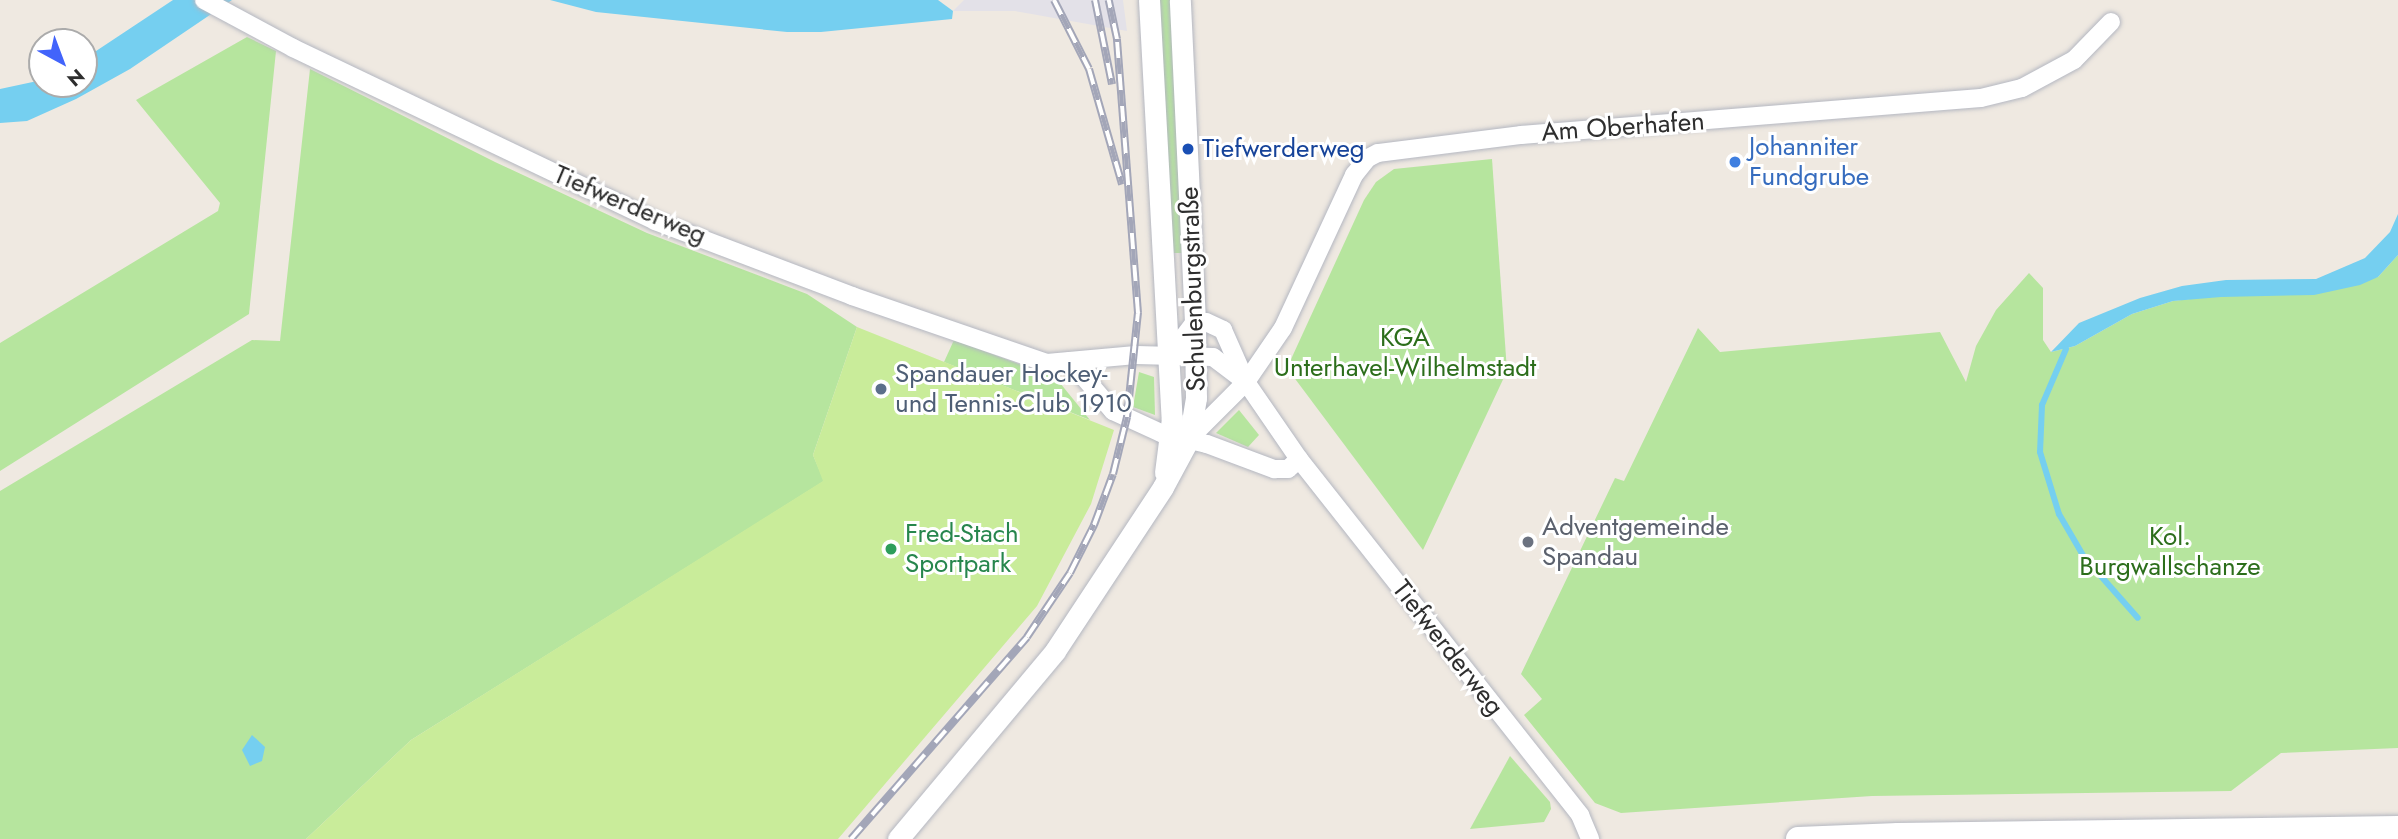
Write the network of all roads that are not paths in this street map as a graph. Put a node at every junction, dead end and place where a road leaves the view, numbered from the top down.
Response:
1 (204, 0) edge
2 (1149, 0) edge
3 (1180, 0) edge
4 (2111, 22) dead end
5 (1195, 322) junction
6 (1169, 356) junction
7 (1196, 356) junction
8 (1070, 361) junction
9 (1246, 382) junction
10 (1180, 437) junction
11 (1300, 459) junction
12 (2398, 828) edge
13 (901, 837) edge
14 (1590, 839) edge
15 (1798, 839) edge

1 - 8 street, Tiefwerderweg
2 - 6 street, Schulenburgstraße
3 - 5 street, Schulenburgstraße
4 - 9 street, Am Oberhafen
5 - 6 street
5 - 7 street, Schulenburgstraße
5 - 9 street, Tiefwerderweg
6 - 7 street, Tiefwerderweg
6 - 8 street, Tiefwerderweg
6 - 10 street, Schulenburgstraße
7 - 9 street, Tiefwerderweg
7 - 10 street, Schulenburgstraße
8 - 10 street
9 - 10 street
9 - 11 street, Tiefwerderweg
10 - 11 street
10 - 13 street, Schulenburgstraße
11 - 14 street, Tiefwerderweg
12 - 15 main road

